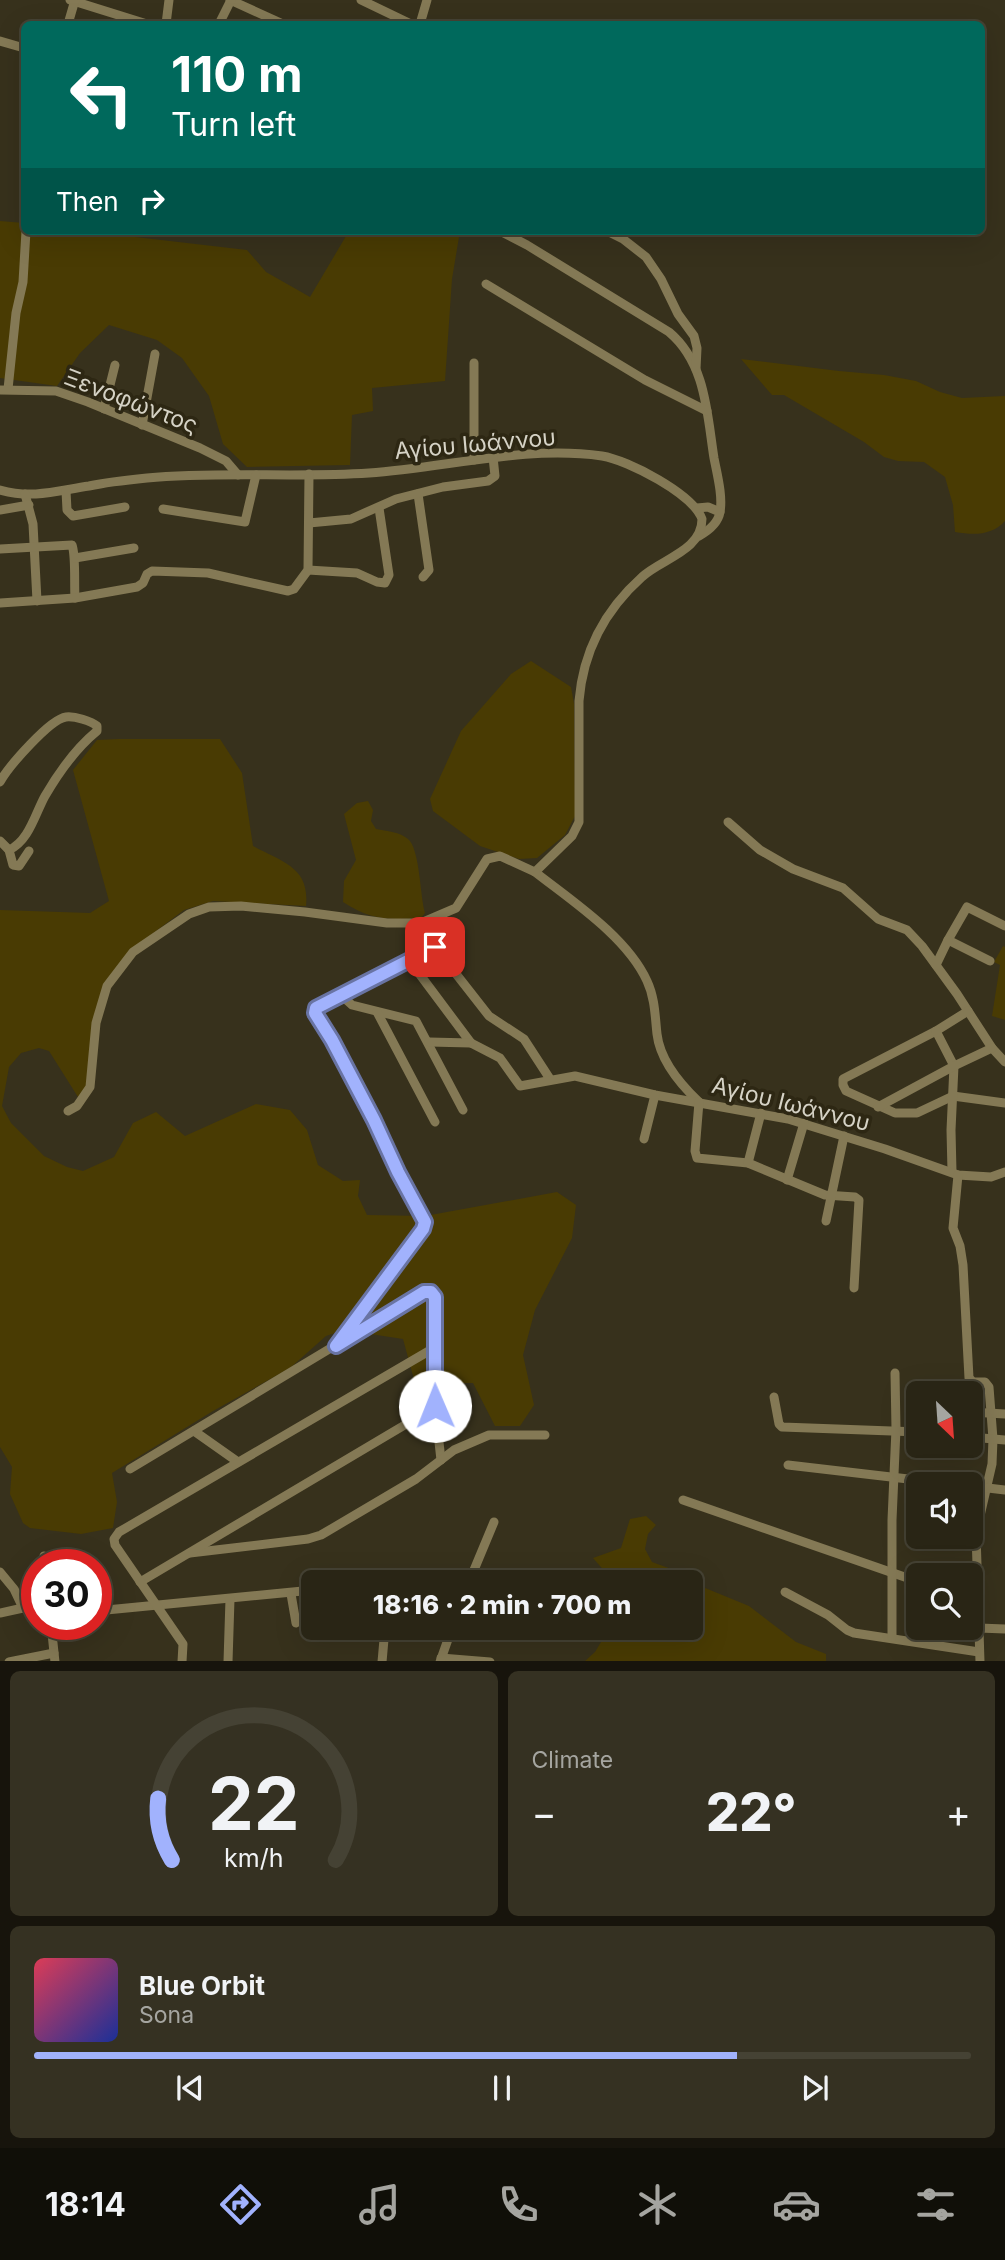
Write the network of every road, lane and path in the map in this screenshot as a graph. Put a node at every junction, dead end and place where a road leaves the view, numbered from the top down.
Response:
1 (169, 0) edge
2 (230, 0) edge
3 (361, 0) edge
4 (427, 0) edge
5 (73, 1) edge
6 (69, 21) edge
7 (137, 21) edge
8 (166, 21) edge
9 (220, 21) edge
10 (276, 21) edge
11 (405, 21) edge
12 (421, 21) edge
13 (0, 41) edge
14 (21, 47) edge
15 (26, 235) edge
16 (508, 235) edge
17 (615, 235) edge
18 (486, 284) dead end
19 (155, 354) dead end
20 (474, 363) dead end
21 (116, 365) dead end
22 (696, 369) junction
23 (4, 390) edge
24 (104, 409) junction
25 (707, 411) junction
26 (142, 425) junction
27 (493, 457) junction
28 (474, 460) junction
29 (309, 474) junction
30 (238, 475) junction
31 (256, 475) junction
32 (0, 490) edge
33 (66, 491) junction
34 (25, 494) junction
35 (418, 494) junction
36 (29, 505) junction
37 (124, 507) dead end
38 (379, 508) junction
39 (697, 508) junction
40 (163, 509) dead end
41 (0, 510) edge
42 (720, 512) junction
43 (309, 523) junction
44 (698, 537) junction
45 (35, 547) junction
46 (134, 548) dead end
47 (0, 549) edge
48 (75, 558) junction
49 (309, 570) junction
50 (423, 577) dead end
51 (75, 598) junction
52 (37, 601) junction
53 (0, 603) edge
54 (0, 782) edge
55 (728, 821) dead end
56 (0, 841) edge
57 (9, 850) junction
58 (29, 851) dead end
59 (535, 872) junction
60 (421, 923) junction
61 (1005, 926) edge
62 (948, 940) junction
63 (435, 947) junction
64 (409, 960) junction
65 (990, 961) dead end
66 (936, 965) junction
67 (342, 996) junction
68 (968, 1011) junction
69 (377, 1012) junction
70 (936, 1031) junction
71 (429, 1042) junction
72 (471, 1043) junction
73 (992, 1048) junction
74 (1005, 1062) edge
75 (954, 1066) junction
76 (550, 1079) junction
77 (655, 1095) junction
78 (953, 1096) junction
79 (699, 1102) junction
80 (1005, 1103) edge
81 (878, 1107) junction
82 (463, 1110) dead end
83 (68, 1111) dead end
84 (761, 1113) junction
85 (435, 1122) dead end
86 (804, 1124) junction
87 (844, 1136) junction
88 (644, 1139) dead end
89 (748, 1164) junction
90 (1005, 1172) edge
91 (955, 1174) junction
92 (991, 1177) junction
93 (1005, 1178) edge
94 (788, 1180) junction
95 (830, 1195) junction
96 (826, 1222) dead end
97 (854, 1288) dead end
98 (336, 1346) junction
99 (433, 1348) junction
100 (895, 1373) dead end
101 (774, 1397) dead end
102 (435, 1406) junction
103 (984, 1412) edge
104 (991, 1412) junction
105 (1005, 1414) edge
106 (897, 1429) junction
107 (906, 1430) edge
108 (194, 1431) junction
109 (545, 1435) dead end
110 (984, 1438) edge
111 (993, 1439) junction
112 (1005, 1440) edge
113 (441, 1460) junction
114 (238, 1462) junction
115 (788, 1465) dead end
116 (131, 1469) dead end
117 (894, 1478) junction
118 (906, 1479) edge
119 (983, 1487) edge
120 (988, 1488) junction
121 (1005, 1490) edge
122 (683, 1500) dead end
123 (983, 1504) edge
124 (494, 1522) dead end
125 (190, 1553) junction
126 (474, 1570) edge
127 (0, 1572) edge
128 (892, 1573) junction
129 (906, 1578) edge
130 (140, 1582) junction
131 (301, 1592) edge
132 (785, 1592) dead end
133 (291, 1594) junction
134 (230, 1600) junction
135 (21, 1604) edge
136 (156, 1606) junction
137 (21, 1608) edge
138 (112, 1610) edge
139 (0, 1612) edge
140 (296, 1623) dead end
141 (983, 1628) edge
142 (1005, 1629) edge
143 (892, 1637) junction
144 (384, 1640) edge
145 (448, 1640) edge
146 (55, 1657) edge
147 (980, 1657) edge
148 (440, 1660) edge
149 (9, 1661) edge
150 (182, 1661) edge
151 (228, 1661) edge
152 (382, 1661) edge
153 (490, 1661) edge

1 - 8 street
2 - 9 street
2 - 10 street
3 - 11 street
4 - 12 street
5 - 6 street
5 - 7 street
13 - 14 street
15 - 23 street
16 - 22 street
17 - 22 street
18 - 25 street
19 - 26 street
20 - 28 street
21 - 24 street
22 - 25 street
23 - 24 street, Ξενοφώντος
24 - 26 street, Ξενοφώντος
25 - 42 street
26 - 30 street, Ξενοφώντος
27 - 28 street, Αγίου Ιωάννου
27 - 35 street
27 - 39 street, Αγίου Ιωάννου
28 - 29 street, Αγίου Ιωάννου
29 - 31 street, Αγίου Ιωάννου
29 - 43 street
30 - 31 street, Αγίου Ιωάννου
30 - 33 street, Αγίου Ιωάννου
31 - 40 street
32 - 34 street, Αγίου Ιωάννου
33 - 34 street, Αγίου Ιωάννου
33 - 37 street
34 - 36 street
35 - 38 street
35 - 50 street
36 - 41 street
36 - 45 street
38 - 43 street
38 - 49 street
39 - 42 street
39 - 44 street
42 - 44 street
43 - 49 street
44 - 59 street
45 - 47 street
45 - 48 street
45 - 52 street
46 - 48 street
48 - 51 street
49 - 51 street
51 - 52 street
52 - 53 street
54 - 57 street
55 - 66 street
56 - 57 street
57 - 58 street
59 - 60 street, Αγίου Ιωάννου
59 - 79 street, Αγίου Ιωάννου
60 - 63 street
60 - 83 street
61 - 62 street
62 - 65 street
62 - 66 street
63 - 64 street
63 - 76 street
64 - 67 street
64 - 72 street
66 - 68 street
67 - 69 street
67 - 98 street
68 - 70 street
68 - 73 street
69 - 71 street
69 - 85 street
70 - 75 street
70 - 81 street
71 - 72 street
71 - 82 street
72 - 76 street
73 - 74 street
73 - 75 street
75 - 78 street
75 - 81 street
76 - 77 street
77 - 79 street
77 - 88 street
78 - 80 street
78 - 81 street
78 - 91 street
79 - 84 street, Αγίου Ιωάννου
79 - 89 street
84 - 86 street, Αγίου Ιωάννου
84 - 89 street
86 - 87 street, Αγίου Ιωάννου
86 - 94 street
87 - 91 street, Αγίου Ιωάννου
87 - 95 street
89 - 94 street
90 - 92 street, Αγίου Ιωάννου
91 - 92 street, Αγίου Ιωάννου
91 - 104 street
92 - 93 street
94 - 95 street
95 - 96 street
95 - 97 street
98 - 99 street
98 - 108 street
99 - 102 street
99 - 114 street
100 - 106 street
101 - 106 street
102 - 113 street
102 - 125 street
103 - 104 street
104 - 105 street
104 - 111 street
106 - 107 street
106 - 117 street
108 - 114 street
108 - 116 street
109 - 113 street
110 - 111 street
111 - 112 street
111 - 120 street
113 - 125 street
114 - 130 street
115 - 117 street
117 - 118 street
117 - 128 street
119 - 120 street
120 - 121 street
120 - 123 street
122 - 128 street
124 - 126 street
125 - 130 street
127 - 135 street
128 - 129 street
128 - 143 street
130 - 136 street
131 - 133 street
132 - 143 street
133 - 134 street
133 - 140 street
134 - 136 street
134 - 151 street
136 - 138 street
136 - 150 street
137 - 139 street
141 - 142 street
143 - 147 street
144 - 152 street
145 - 148 street
146 - 149 street
148 - 153 street

